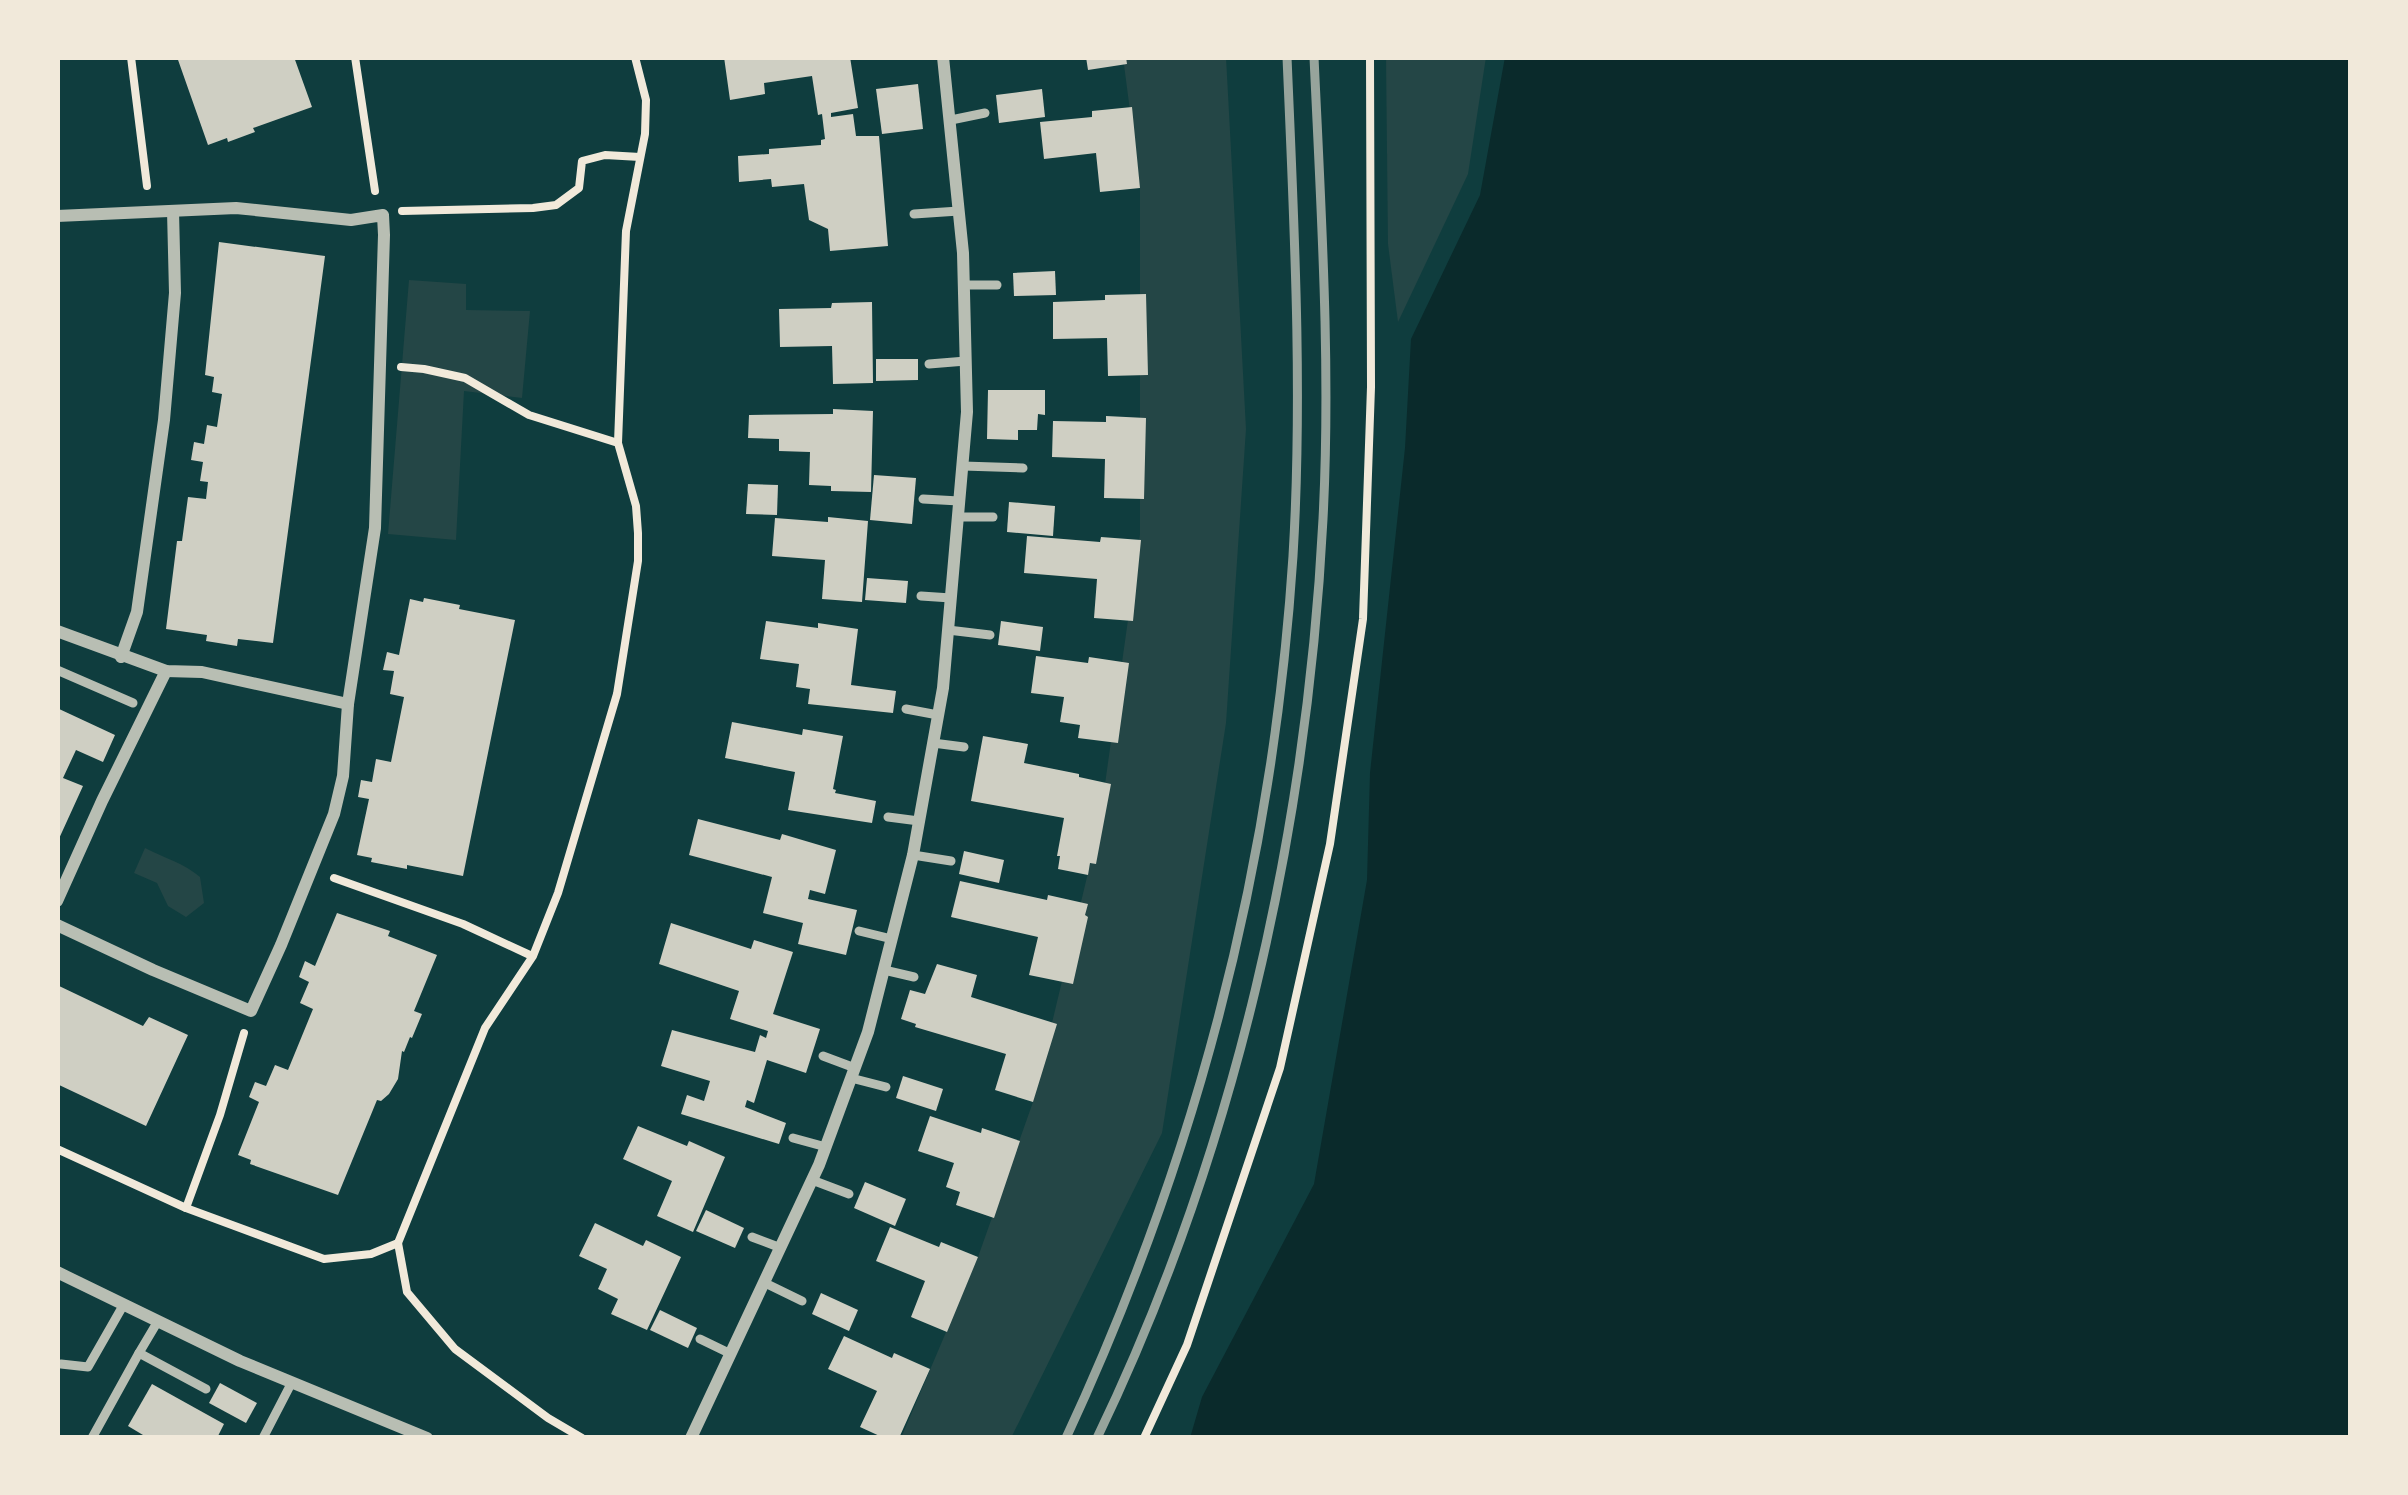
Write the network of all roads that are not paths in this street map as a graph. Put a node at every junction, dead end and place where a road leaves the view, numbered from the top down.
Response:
1 (943, 57) edge
2 (985, 113) dead end
3 (951, 120) junction
4 (172, 211) junction
5 (959, 211) junction
6 (914, 214) dead end
7 (57, 216) edge
8 (964, 285) junction
9 (997, 285) dead end
10 (966, 361) junction
11 (929, 364) dead end
12 (962, 466) junction
13 (1023, 468) dead end
14 (923, 500) dead end
15 (959, 501) junction
16 (958, 517) junction
17 (993, 518) dead end
18 (921, 596) dead end
19 (951, 598) junction
20 (948, 630) junction
21 (57, 632) edge
22 (990, 635) dead end
23 (121, 657) junction
24 (57, 670) edge
25 (166, 671) junction
26 (133, 703) dead end
27 (348, 704) junction
28 (906, 709) dead end
29 (938, 716) junction
30 (933, 742) junction
31 (964, 748) dead end
32 (888, 817) dead end
33 (919, 821) junction
34 (913, 855) junction
35 (951, 861) dead end
36 (57, 901) edge
37 (57, 925) edge
38 (859, 932) dead end
39 (892, 939) junction
40 (884, 970) junction
41 (914, 977) dead end
42 (824, 1056) dead end
43 (853, 1073) junction
44 (886, 1087) dead end
45 (793, 1138) dead end
46 (826, 1147) junction
47 (812, 1180) junction
48 (849, 1194) dead end
49 (752, 1237) dead end
50 (781, 1248) junction
51 (57, 1272) edge
52 (765, 1282) junction
53 (802, 1300) dead end
54 (124, 1304) junction
55 (158, 1321) junction
56 (700, 1339) dead end
57 (139, 1353) junction
58 (731, 1354) junction
59 (61, 1364) dead end
60 (292, 1382) junction
61 (206, 1388) dead end
62 (92, 1438) edge
63 (263, 1438) edge
64 (427, 1438) edge
65 (691, 1438) edge

1 - 3 street
2 - 3 lane
3 - 5 street
4 - 7 street
4 - 23 street
4 - 27 street
5 - 6 lane
5 - 8 street
8 - 9 lane
8 - 10 street
10 - 11 lane
10 - 12 street
12 - 13 lane
12 - 15 street
14 - 15 lane
15 - 16 street
16 - 17 lane
16 - 19 street
18 - 19 lane
19 - 20 street
20 - 22 lane
20 - 29 street
21 - 23 street
23 - 25 street
24 - 26 lane
25 - 27 street
25 - 36 street
27 - 37 street
28 - 29 lane
29 - 30 street
30 - 31 lane
30 - 33 street
32 - 33 lane
33 - 34 street
34 - 35 lane
34 - 39 street
38 - 39 lane
39 - 40 street
40 - 41 lane
40 - 43 street
42 - 43 lane
43 - 44 lane
43 - 46 street
45 - 46 lane
46 - 47 street
47 - 48 lane
47 - 50 street
49 - 50 lane
50 - 52 street
51 - 54 street
52 - 53 lane
52 - 58 street
54 - 55 street
54 - 59 lane
55 - 57 lane
55 - 60 street
56 - 58 lane
57 - 61 lane
57 - 62 lane
58 - 65 street
60 - 63 lane
60 - 64 street

